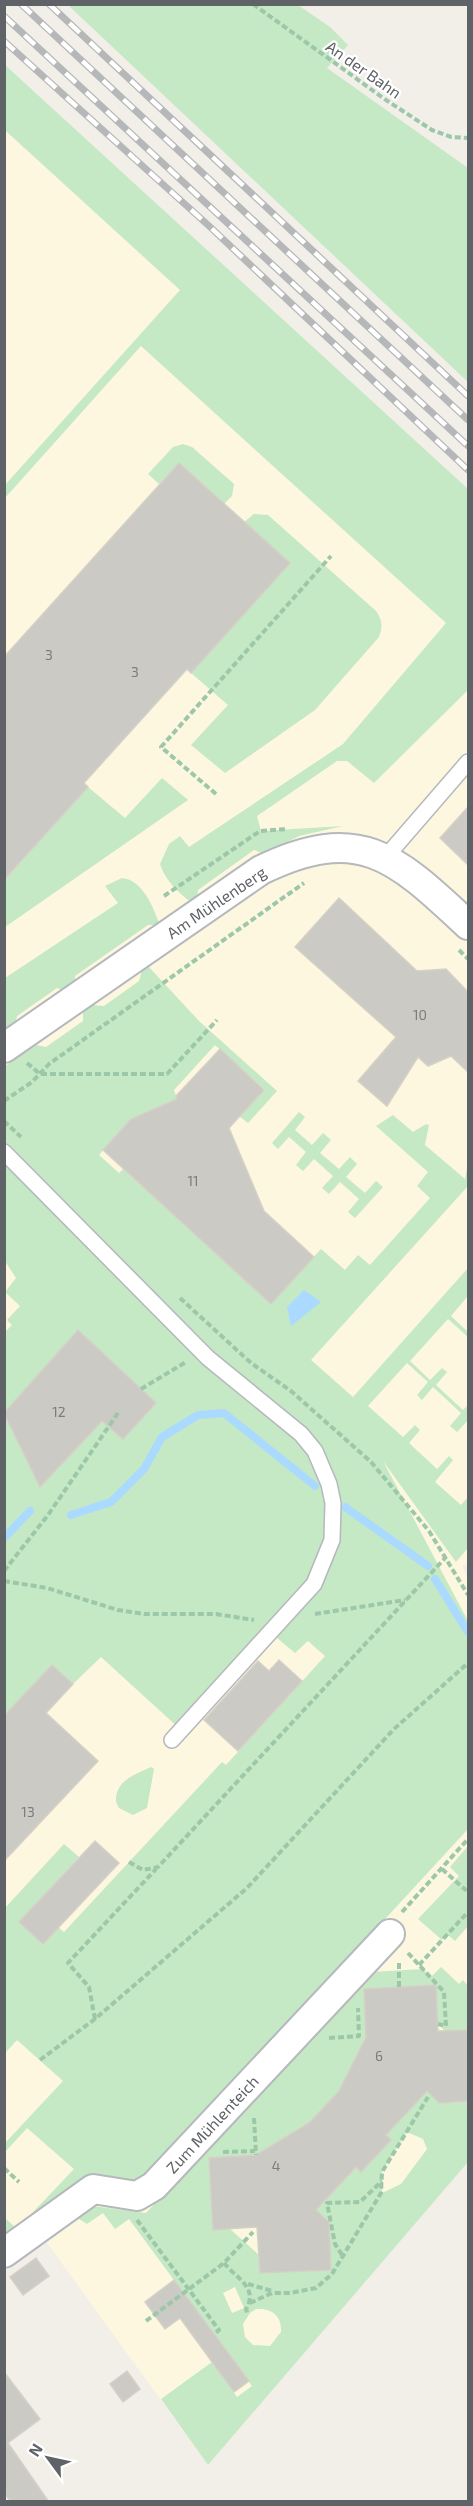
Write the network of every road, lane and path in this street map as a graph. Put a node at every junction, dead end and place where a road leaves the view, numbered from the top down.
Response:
1 (254, 4) edge
2 (468, 138) edge
3 (331, 556) dead end
4 (468, 762) edge
5 (216, 794) dead end
6 (385, 858) junction
7 (310, 879) dead end
8 (460, 935) edge
9 (468, 959) edge
10 (217, 1020) dead end
11 (8, 1046) edge
12 (40, 1074) junction
13 (4, 1101) edge
14 (4, 1121) edge
15 (29, 1146) dead end
16 (4, 1152) edge
17 (174, 1292) dead end
18 (202, 1352) junction
19 (141, 1389) dead end
20 (118, 1413) dead end
21 (446, 1557) junction
22 (4, 1571) edge
23 (4, 1581) edge
24 (468, 1595) edge
25 (406, 1600) junction
26 (280, 1624) junction
27 (468, 1663) edge
28 (172, 1740) dead end
29 (468, 1839) edge
30 (129, 1862) dead end
31 (158, 1866) junction
32 (442, 1869) junction
33 (468, 1892) edge
34 (468, 1912) edge
35 (398, 1942) junction
36 (418, 1965) junction
37 (357, 2001) dead end
38 (95, 2019) junction
39 (438, 2024) dead end
40 (320, 2038) dead end
41 (40, 2060) dead end
42 (428, 2097) dead end
43 (254, 2109) dead end
44 (213, 2153) dead end
45 (4, 2168) edge
46 (383, 2180) junction
47 (19, 2182) dead end
48 (131, 2212) dead end
49 (253, 2232) dead end
50 (4, 2253) edge
51 (342, 2254) junction
52 (225, 2263) junction
53 (247, 2284) junction
54 (189, 2289) junction
55 (278, 2292) junction
56 (250, 2303) junction
57 (248, 2315) dead end
58 (146, 2321) dead end
59 (214, 2334) dead end

1 - 2 path, An der Bahn
3 - 5 path
4 - 6 lane
6 - 8 street, Am Mühlenberg
6 - 11 street, Am Mühlenberg
7 - 12 path
8 - 9 path
10 - 12 path
11 - 12 path
12 - 13 path
14 - 15 path
16 - 18 lane
17 - 21 path
18 - 19 path
18 - 26 lane
20 - 22 path
21 - 24 path
21 - 25 path
23 - 26 path
25 - 26 path
25 - 31 path
26 - 28 lane
27 - 38 path
29 - 32 path
30 - 31 path
31 - 38 path
32 - 33 path
32 - 35 path
34 - 36 path
35 - 36 path
35 - 50 street, Zum Mühlenteich
36 - 39 path
37 - 40 path
38 - 41 path
42 - 46 path
43 - 44 path
45 - 47 path
46 - 51 path
46 - 51 path
48 - 54 path
49 - 52 path
51 - 55 path
52 - 53 path
52 - 54 path
53 - 55 path
53 - 56 path
54 - 58 path
54 - 59 path
55 - 56 path
56 - 57 path

